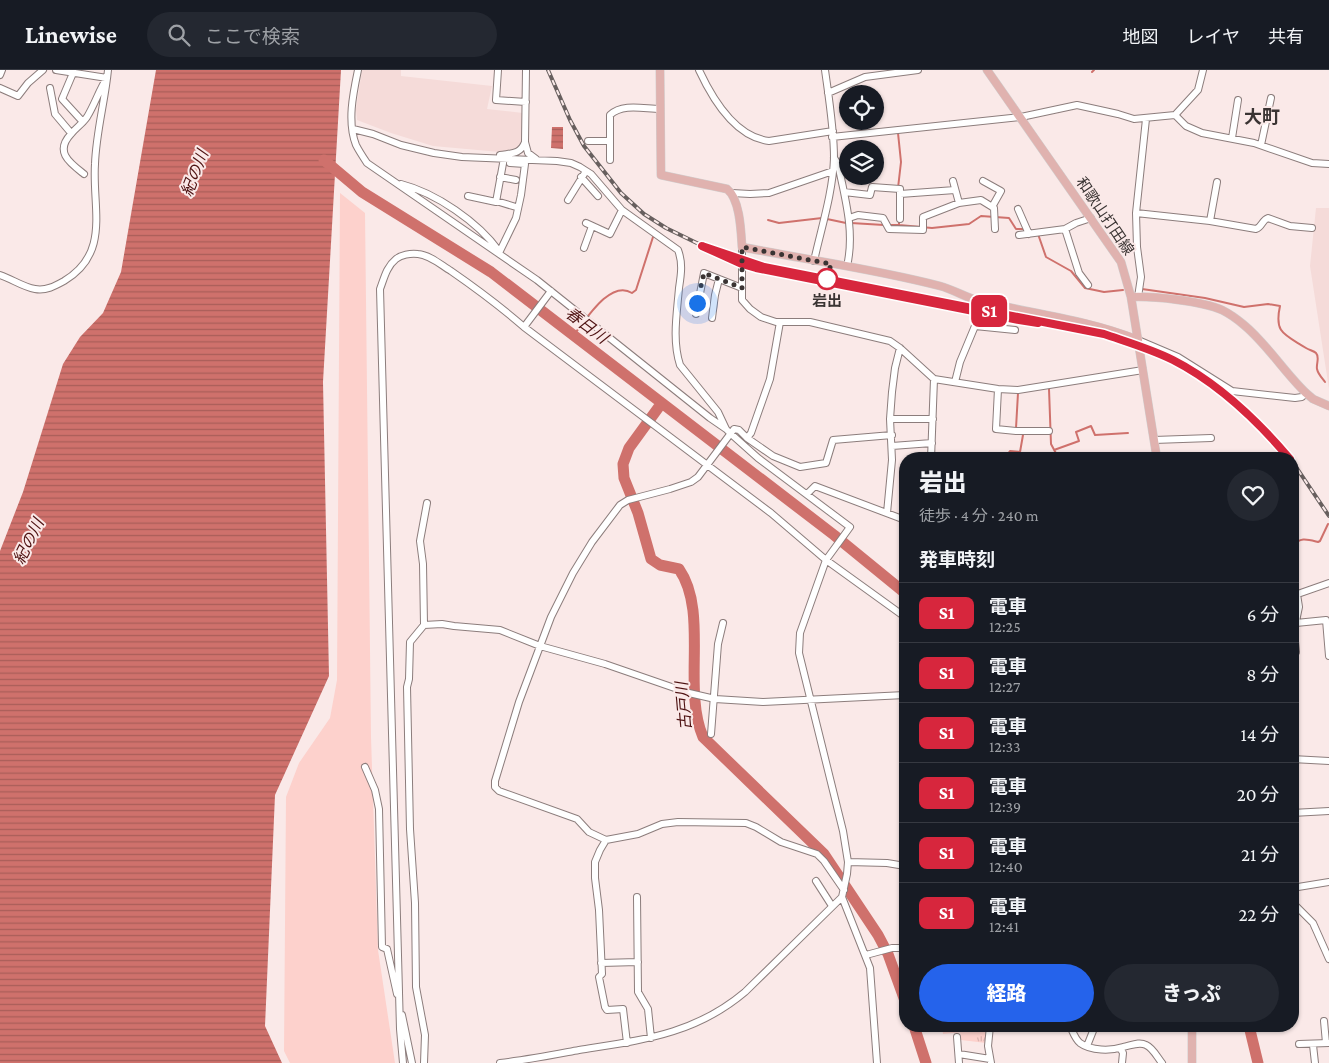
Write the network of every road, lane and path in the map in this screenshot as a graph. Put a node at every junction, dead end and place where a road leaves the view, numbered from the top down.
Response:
1 (2, 70) edge
2 (43, 70) edge
3 (56, 70) edge
4 (108, 70) edge
5 (358, 70) edge
6 (498, 70) edge
7 (526, 70) edge
8 (660, 70) edge
9 (699, 70) edge
10 (825, 70) edge
11 (918, 70) edge
12 (987, 70) edge
13 (1203, 70) edge
14 (73, 73) junction
15 (0, 75) edge
16 (108, 78) junction
17 (0, 88) edge
18 (50, 88) dead end
19 (828, 92) junction
20 (1271, 98) dead end
21 (1238, 100) dead end
22 (526, 102) junction
23 (660, 109) junction
24 (1175, 115) junction
25 (1021, 117) junction
26 (1146, 119) junction
27 (83, 122) junction
28 (353, 130) junction
29 (71, 133) junction
30 (832, 134) junction
31 (1232, 138) junction
32 (588, 141) dead end
33 (610, 141) junction
34 (525, 142) junction
35 (1261, 145) junction
36 (834, 158) junction
37 (502, 160) junction
38 (537, 160) junction
39 (610, 160) dead end
40 (1329, 164) edge
41 (586, 171) junction
42 (833, 171) junction
43 (84, 174) dead end
44 (500, 177) junction
45 (581, 177) junction
46 (516, 180) dead end
47 (953, 181) dead end
48 (983, 182) dead end
49 (1217, 182) dead end
50 (900, 189) junction
51 (955, 190) junction
52 (844, 192) junction
53 (732, 193) junction
54 (468, 196) dead end
55 (598, 196) dead end
56 (568, 200) dead end
57 (496, 201) junction
58 (959, 203) junction
59 (516, 207) dead end
60 (992, 207) junction
61 (622, 210) junction
62 (1018, 210) dead end
63 (1136, 213) junction
64 (849, 218) junction
65 (1091, 218) junction
66 (900, 219) dead end
67 (1210, 221) junction
68 (1312, 228) dead end
69 (995, 229) dead end
70 (1066, 230) junction
71 (1029, 234) junction
72 (1020, 235) dead end
73 (742, 247) junction
74 (584, 248) dead end
75 (499, 252) junction
76 (814, 261) junction
77 (848, 266) junction
78 (0, 275) edge
79 (719, 279) junction
80 (1088, 285) dead end
81 (742, 288) junction
82 (551, 291) junction
83 (1134, 297) junction
84 (696, 314) dead end
85 (712, 318) dead end
86 (780, 322) junction
87 (524, 327) junction
88 (1015, 330) dead end
89 (1138, 340) junction
90 (900, 348) junction
91 (1143, 370) junction
92 (934, 379) junction
93 (955, 382) junction
94 (998, 389) junction
95 (1306, 393) junction
96 (1329, 406) edge
97 (890, 419) junction
98 (932, 420) junction
99 (1049, 431) dead end
100 (728, 433) junction
101 (892, 435) junction
102 (747, 438) junction
103 (1211, 438) dead end
104 (1154, 440) junction
105 (932, 443) junction
106 (892, 446) junction
107 (931, 452) edge
108 (1156, 452) edge
109 (708, 463) junction
110 (807, 494) junction
111 (427, 503) dead end
112 (887, 514) junction
113 (899, 518) edge
114 (828, 557) junction
115 (1329, 583) edge
116 (1299, 594) edge
117 (899, 612) edge
118 (723, 623) dead end
119 (1299, 623) edge
120 (424, 625) junction
121 (540, 646) junction
122 (1329, 656) edge
123 (899, 695) edge
124 (715, 699) junction
125 (810, 700) junction
126 (712, 734) dead end
127 (1299, 759) edge
128 (1329, 761) edge
129 (365, 767) dead end
130 (1329, 811) edge
131 (1299, 813) edge
132 (606, 840) junction
133 (848, 862) junction
134 (899, 865) edge
135 (816, 880) dead end
136 (1329, 882) edge
137 (1299, 887) edge
138 (843, 893) junction
139 (637, 897) dead end
140 (832, 906) junction
141 (1299, 909) edge
142 (899, 948) edge
143 (866, 955) junction
144 (1329, 959) edge
145 (638, 962) junction
146 (601, 963) junction
147 (399, 1004) junction
148 (1324, 1021) dead end
149 (989, 1032) edge
150 (1072, 1032) edge
151 (1092, 1032) edge
152 (1192, 1032) edge
153 (650, 1038) junction
154 (957, 1038) dead end
155 (627, 1043) junction
156 (1328, 1043) edge
157 (1299, 1044) dead end
158 (1313, 1045) junction
159 (1086, 1046) junction
160 (1120, 1048) junction
161 (959, 1054) junction
162 (990, 1061) edge
163 (518, 1062) edge
164 (403, 1063) edge
165 (412, 1063) edge
166 (424, 1063) edge
167 (500, 1063) edge
168 (878, 1063) edge
169 (959, 1063) edge
170 (1122, 1063) edge
171 (1162, 1063) edge
172 (1192, 1063) edge
173 (1315, 1063) edge

1 - 15 street
2 - 17 street
3 - 14 street
4 - 16 street
5 - 28 street
6 - 22 street
7 - 22 street
8 - 23 main road
9 - 30 street
10 - 19 street
11 - 19 street
12 - 25 main road, 和歌山打田線
13 - 24 street
14 - 16 street
14 - 27 street
16 - 27 street
16 - 78 street
18 - 29 street
19 - 30 street
20 - 35 street
21 - 31 street
22 - 34 street
23 - 33 street
23 - 53 main road
24 - 26 street
24 - 31 street
25 - 26 street
25 - 30 street
25 - 65 main road, 和歌山打田線
26 - 63 street
27 - 29 street
28 - 37 street
28 - 75 street
29 - 43 street
30 - 36 street
31 - 35 street
32 - 33 street
33 - 39 street
34 - 37 street
34 - 38 street
35 - 40 street
36 - 42 street
36 - 52 street
37 - 38 street
37 - 44 street
37 - 75 street
38 - 41 street
41 - 45 street
41 - 61 street
42 - 53 street
42 - 76 street
44 - 46 street
44 - 57 street
45 - 55 street
45 - 56 street
47 - 51 street
48 - 60 street
49 - 67 street
50 - 51 street
50 - 52 street
50 - 66 street
51 - 58 street
52 - 64 street
53 - 73 main road
54 - 57 street
57 - 59 street
58 - 60 street
58 - 64 street
60 - 69 street
61 - 74 street
61 - 100 street
62 - 71 street
63 - 67 street
63 - 83 street
64 - 77 street
65 - 70 street
65 - 83 main road, 和歌山打田線
67 - 68 street
70 - 71 street
70 - 80 street
71 - 72 street
73 - 76 main road
73 - 81 street
75 - 82 street
76 - 77 main road
77 - 89 main road
79 - 81 street
79 - 84 street
79 - 85 street
81 - 86 street
82 - 87 street
82 - 100 street
83 - 89 main road, 和歌山打田線
83 - 95 main road
86 - 90 street
86 - 102 street
87 - 109 street
87 - 147 street
88 - 93 street
89 - 91 main road, 和歌山打田線
89 - 95 street
90 - 92 street
90 - 97 street
91 - 94 street
91 - 104 main road, 和歌山打田線
92 - 93 street
92 - 98 street
93 - 94 street
94 - 99 street
95 - 96 main road
97 - 98 street
97 - 101 street
98 - 105 street
100 - 102 street
100 - 109 street
100 - 110 street
101 - 102 street
101 - 106 street
103 - 104 street
104 - 108 main road, 和歌山打田線
105 - 106 street
105 - 107 street
106 - 112 street
109 - 114 street
109 - 121 street
110 - 112 street
110 - 114 street
111 - 120 street
112 - 113 street
114 - 117 street
114 - 125 street
115 - 116 street
118 - 124 street
119 - 122 street
120 - 121 street
120 - 166 street
121 - 124 street
121 - 132 street
123 - 125 street
124 - 125 street
124 - 126 street
125 - 133 street
127 - 128 street
129 - 147 street
130 - 131 street
132 - 138 street
132 - 146 street
133 - 134 street
133 - 138 street
135 - 140 street
136 - 137 street
138 - 140 street
138 - 143 street
139 - 145 street
140 - 153 street
141 - 144 street
142 - 143 street
143 - 168 street
145 - 146 street
145 - 153 street
146 - 155 street
147 - 164 street
147 - 165 street
148 - 156 street
149 - 162 street
150 - 159 street
151 - 159 street
152 - 172 main road
153 - 155 street
154 - 161 street
155 - 163 street
156 - 158 street
157 - 158 street
158 - 173 street
159 - 160 street
160 - 170 street
160 - 171 street
161 - 162 street
161 - 169 street
163 - 167 street

